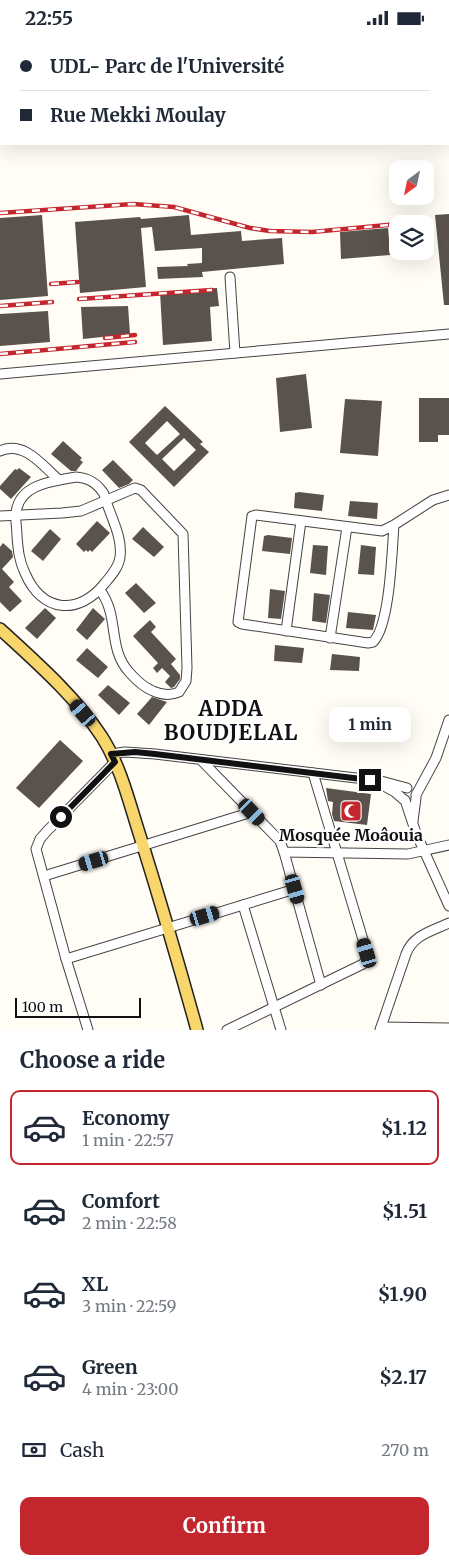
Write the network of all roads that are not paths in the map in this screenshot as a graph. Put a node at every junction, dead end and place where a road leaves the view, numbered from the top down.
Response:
1 (230, 277) dead end
2 (449, 334) edge
3 (235, 353) junction
4 (0, 374) edge
5 (0, 451) edge
6 (59, 480) junction
7 (449, 495) edge
8 (106, 501) junction
9 (16, 515) junction
10 (0, 516) edge
11 (300, 521) junction
12 (394, 525) junction
13 (347, 527) junction
14 (100, 590) junction
15 (0, 629) edge
16 (286, 631) junction
17 (330, 638) junction
18 (449, 720) edge
19 (113, 758) junction
20 (201, 760) junction
21 (313, 773) junction
22 (370, 780) junction
23 (412, 792) junction
24 (404, 799) junction
25 (252, 812) junction
26 (413, 824) junction
27 (449, 845) edge
28 (143, 846) junction
29 (424, 851) junction
30 (284, 852) junction
31 (336, 852) junction
32 (44, 876) junction
33 (295, 889) junction
34 (243, 905) junction
35 (449, 905) edge
36 (449, 923) edge
37 (168, 928) junction
38 (66, 959) junction
39 (321, 985) junction
40 (274, 1008) junction
41 (449, 1028) edge
42 (381, 1029) edge
43 (88, 1030) edge
44 (197, 1030) edge
45 (227, 1030) edge
46 (281, 1030) edge

1 - 3 street
2 - 3 street
3 - 4 street
5 - 6 street
6 - 8 street
6 - 9 street
7 - 12 street
8 - 9 street
8 - 14 street
8 - 14 street
9 - 10 street
9 - 14 street
11 - 13 street
11 - 16 street
11 - 16 street
12 - 13 street
12 - 17 street
13 - 17 street
15 - 19 main road
16 - 17 street
18 - 23 street
19 - 20 street
19 - 28 main road
19 - 32 street
20 - 21 street
20 - 25 street
21 - 22 street
21 - 31 street
22 - 23 street
22 - 24 street
23 - 24 street
23 - 26 street
24 - 26 street
25 - 28 street
25 - 30 street
26 - 29 street
27 - 29 street
28 - 32 street
28 - 37 main road
29 - 31 street
29 - 35 street
30 - 31 street
30 - 33 street
31 - 39 street
32 - 38 street
33 - 34 street
33 - 39 street
34 - 37 street
34 - 40 street
36 - 42 street
37 - 38 street
37 - 44 main road
38 - 43 street
39 - 40 street
40 - 45 street
40 - 46 street
41 - 42 street

